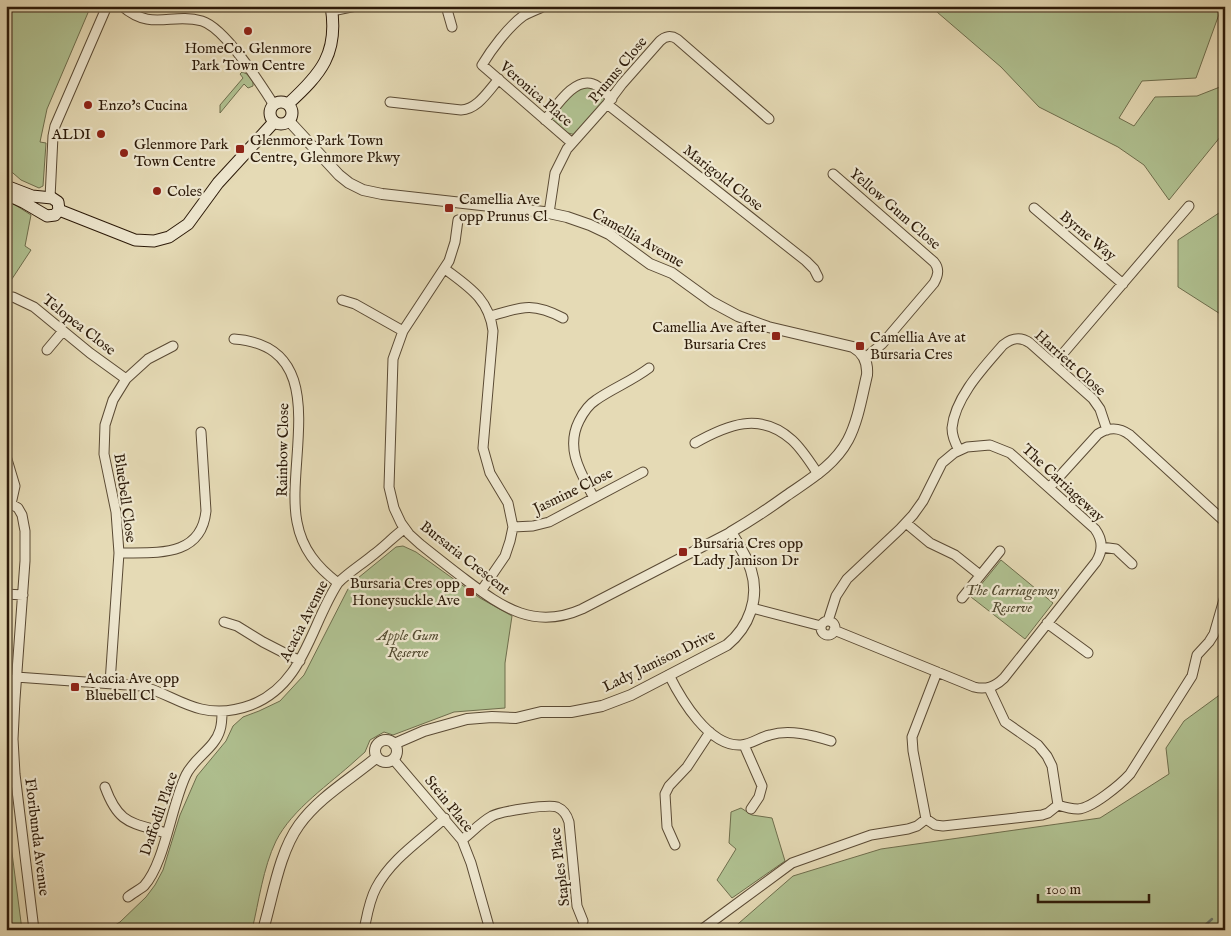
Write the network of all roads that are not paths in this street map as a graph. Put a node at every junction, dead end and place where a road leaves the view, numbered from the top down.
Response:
1 (107, 6) edge
2 (122, 6) edge
3 (356, 6) edge
4 (446, 6) edge
5 (545, 6) edge
6 (332, 9) edge
7 (452, 27) dead end
8 (499, 79) junction
9 (390, 102) dead end
10 (609, 102) junction
11 (288, 104) junction
12 (274, 105) junction
13 (769, 119) dead end
14 (546, 120) junction
15 (289, 121) junction
16 (274, 122) junction
17 (572, 143) junction
18 (834, 174) dead end
19 (6, 186) edge
20 (6, 194) edge
21 (48, 198) junction
22 (1189, 206) dead end
23 (1034, 208) dead end
24 (59, 210) junction
25 (548, 213) junction
26 (44, 215) junction
27 (458, 220) dead end
28 (445, 269) junction
29 (818, 277) dead end
30 (1123, 284) junction
31 (13, 297) dead end
32 (342, 300) dead end
33 (490, 316) junction
34 (563, 318) dead end
35 (62, 331) junction
36 (402, 331) junction
37 (234, 339) dead end
38 (173, 346) dead end
39 (47, 350) dead end
40 (865, 358) junction
41 (1054, 364) junction
42 (649, 368) dead end
43 (126, 379) junction
44 (1107, 430) junction
45 (201, 432) dead end
46 (695, 443) dead end
47 (959, 450) junction
48 (6, 456) edge
49 (643, 472) dead end
50 (818, 474) junction
51 (1049, 488) junction
52 (594, 498) junction
53 (8, 503) edge
54 (1225, 522) edge
55 (906, 523) junction
56 (513, 527) junction
57 (404, 528) junction
58 (731, 532) junction
59 (1101, 547) junction
60 (1000, 551) dead end
61 (119, 552) junction
62 (1132, 564) dead end
63 (980, 575) junction
64 (338, 584) junction
65 (480, 591) junction
66 (6, 594) edge
67 (23, 595) junction
68 (1225, 596) edge
69 (962, 598) dead end
70 (752, 608) junction
71 (224, 622) dead end
72 (1047, 623) junction
73 (825, 624) junction
74 (1088, 653) dead end
75 (300, 661) junction
76 (937, 672) junction
77 (670, 675) junction
78 (16, 677) junction
79 (110, 683) junction
80 (989, 688) junction
81 (222, 711) junction
82 (710, 732) junction
83 (831, 741) dead end
84 (394, 744) junction
85 (744, 744) junction
86 (377, 757) junction
87 (393, 759) junction
88 (11, 774) edge
89 (105, 787) dead end
90 (1058, 805) junction
91 (751, 809) dead end
92 (445, 818) junction
93 (926, 819) junction
94 (166, 832) junction
95 (462, 840) junction
96 (675, 845) dead end
97 (128, 896) dead end
98 (583, 921) dead end
99 (34, 930) edge
100 (264, 930) edge
101 (364, 930) edge
102 (490, 930) edge
103 (701, 930) edge

1 - 21 street
2 - 12 street
3 - 6 street
4 - 7 street
5 - 8 street, Veronica Place
6 - 11 main road
8 - 9 street
8 - 14 street, Veronica Place
10 - 13 street, Prunus Close
10 - 14 street, Marigold Close
10 - 17 street, Prunus Close
10 - 29 street, Marigold Close
11 - 12 main road
11 - 15 main road
12 - 16 main road
14 - 17 street, Veronica Place
15 - 16 main road
15 - 25 street, Camellia Avenue
16 - 24 main road
17 - 25 street, Prunus Close
18 - 40 street, Yellow Gum Close
19 - 21 main road
20 - 26 main road
21 - 24 main road
21 - 26 main road
22 - 30 street
23 - 30 street, Byrne Way
24 - 26 main road
25 - 40 street, Camellia Avenue
27 - 28 street, Bursaria Crescent
28 - 33 street
28 - 36 street, Bursaria Crescent
30 - 41 street
31 - 35 street, Telopea Close
32 - 36 street
33 - 34 street
33 - 56 street
35 - 39 street
35 - 43 street, Telopea Close
36 - 57 street, Bursaria Crescent
37 - 64 street, Rainbow Close
38 - 43 street, Bluebell Close
40 - 50 street, Bursaria Crescent
41 - 44 street, Harriett Close
41 - 47 street, Harriett Close
42 - 52 street
43 - 61 street, Bluebell Close
44 - 51 street
44 - 54 street
45 - 61 street
46 - 50 street
47 - 51 street, The Carriageway
47 - 55 street, The Carriageway
48 - 53 street, Floribunda Avenue
49 - 52 street, Jasmine Close
50 - 58 street, Bursaria Crescent
51 - 59 street, The Carriageway
52 - 56 street, Jasmine Close
53 - 67 street, Floribunda Avenue
55 - 63 street
55 - 73 street, The Carriageway
56 - 65 street
57 - 64 street, Acacia Avenue
57 - 65 street, Bursaria Crescent
58 - 65 street, Bursaria Crescent
58 - 70 street, Lady Jamison Drive
59 - 62 street
59 - 72 street, The Carriageway
60 - 63 street
61 - 79 street, Bluebell Close
63 - 69 street
64 - 75 street, Acacia Avenue
66 - 67 street
67 - 78 street, Floribunda Avenue
68 - 90 street
70 - 73 street
70 - 77 street, Lady Jamison Drive
71 - 75 street
72 - 74 street
72 - 80 street, The Carriageway
73 - 76 street
75 - 81 street, Acacia Avenue
76 - 80 street
76 - 93 street
77 - 82 street
77 - 84 street, Lady Jamison Drive
78 - 79 street, Acacia Avenue
78 - 88 street, Floribunda Avenue
79 - 81 street, Acacia Avenue
80 - 90 street
81 - 94 street, Daffodil Place
82 - 85 street
82 - 96 street
83 - 85 street
84 - 86 street
84 - 87 street
85 - 91 street
86 - 87 street
86 - 100 street
87 - 92 street, Stein Place
88 - 99 street, Floribunda Avenue
89 - 94 street
90 - 93 street
92 - 95 street, Stein Place
92 - 101 street
93 - 103 street
94 - 97 street, Daffodil Place
95 - 98 street, Staples Place
95 - 102 street, Stein Place

